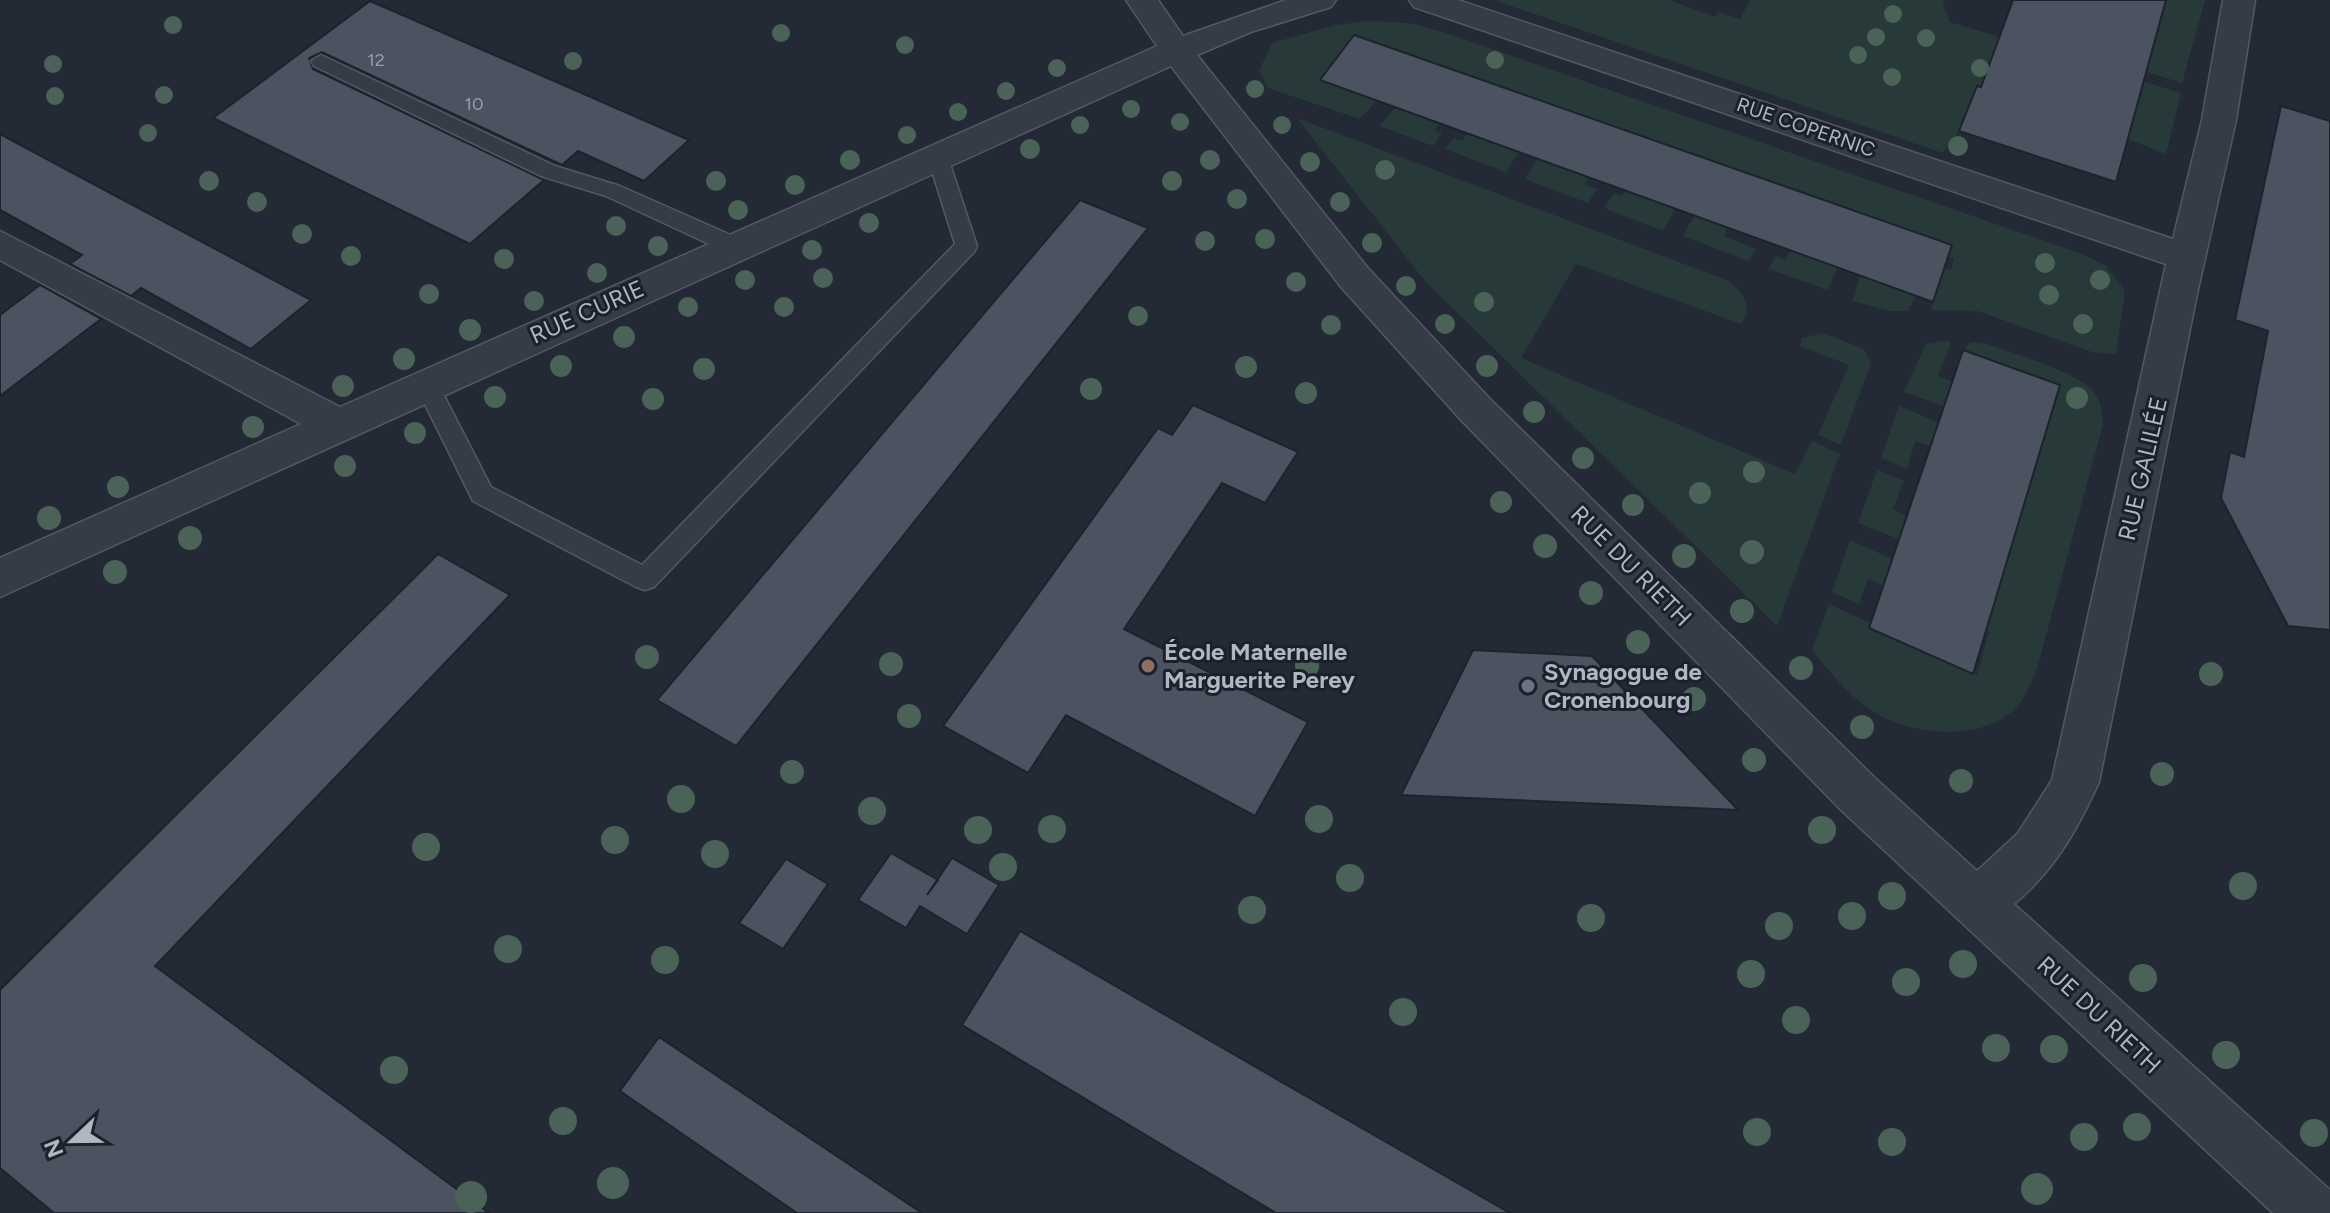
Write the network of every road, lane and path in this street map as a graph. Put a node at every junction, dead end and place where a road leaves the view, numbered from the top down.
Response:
1 (1142, 0) edge
2 (1320, 0) edge
3 (1425, 0) edge
4 (2239, 0) edge
5 (1176, 50) junction
6 (321, 61) dead end
7 (937, 155) junction
8 (0, 244) edge
9 (734, 246) junction
10 (2186, 257) junction
11 (427, 384) junction
12 (338, 425) junction
13 (0, 578) edge
14 (1976, 902) junction
15 (2314, 1213) edge

1 - 5 street, RUE DU RIETH
2 - 5 street, RUE CURIE
3 - 10 street, RUE COPERNIC
4 - 10 street, RUE GALILÉE
5 - 7 street, RUE CURIE
5 - 14 street, RUE DU RIETH
6 - 9 lane
7 - 9 street, RUE CURIE
7 - 11 lane
8 - 12 street
9 - 11 street, RUE CURIE
10 - 14 street, RUE GALILÉE
11 - 12 street, RUE CURIE
12 - 13 street, RUE CURIE
14 - 15 street, RUE DU RIETH

